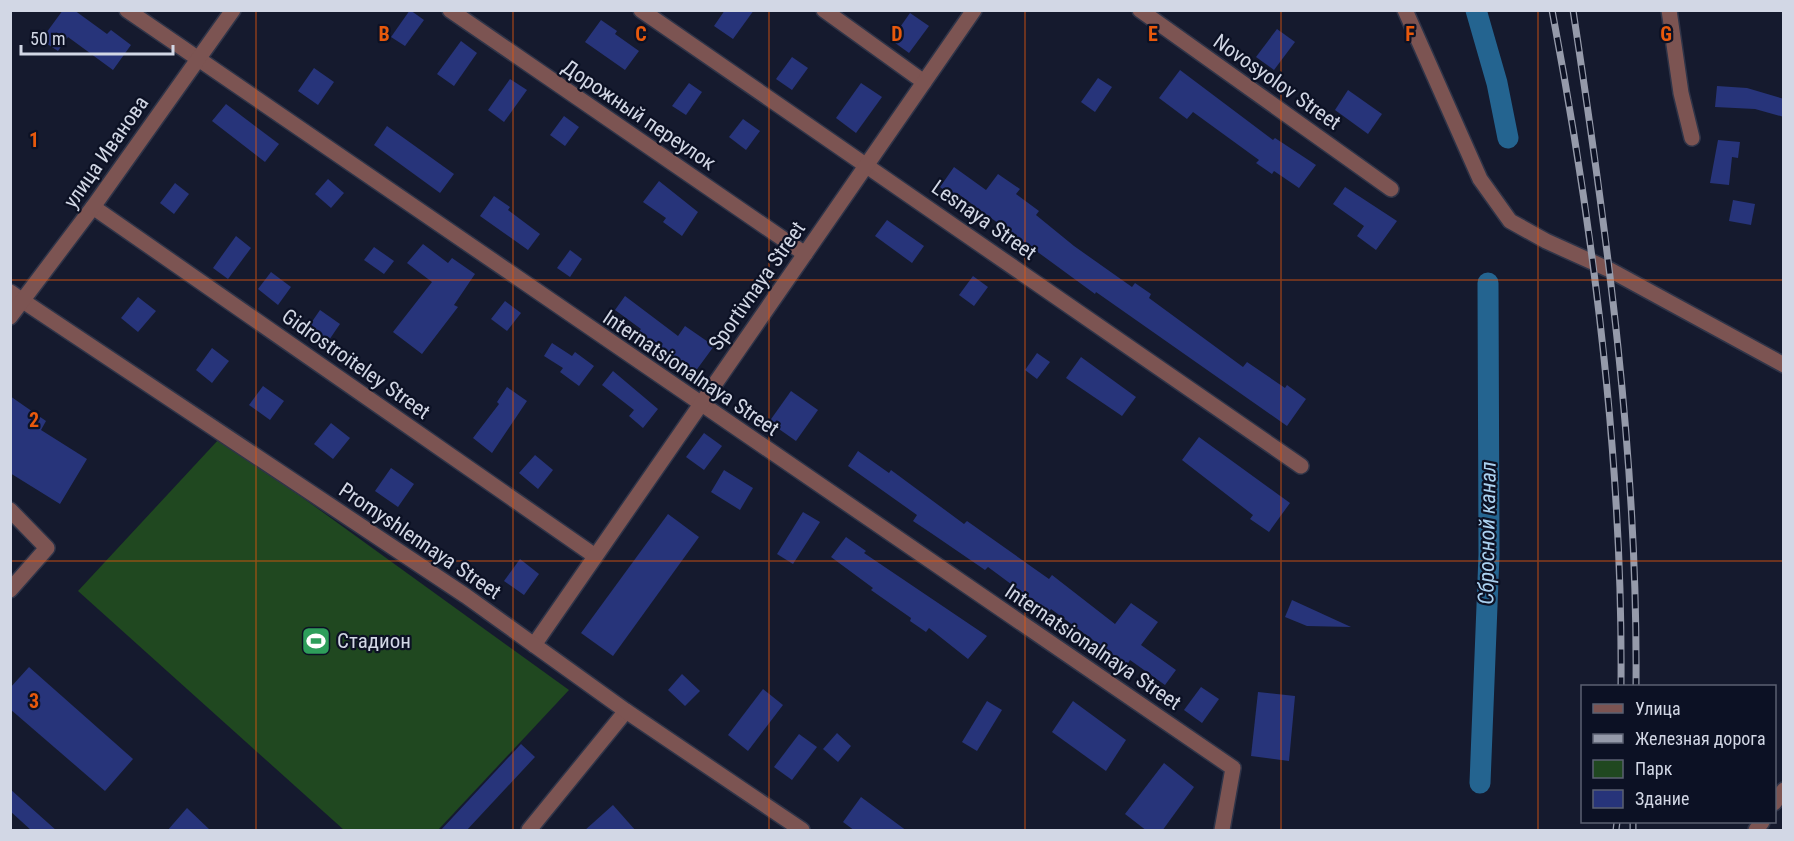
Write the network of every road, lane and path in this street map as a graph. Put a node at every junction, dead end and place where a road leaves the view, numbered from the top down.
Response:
1 (127, 10) edge
2 (233, 10) edge
3 (450, 10) edge
4 (641, 10) edge
5 (824, 10) edge
6 (974, 10) edge
7 (1140, 10) edge
8 (1405, 10) edge
9 (1669, 10) edge
10 (197, 59) junction
11 (924, 82) junction
12 (1692, 138) dead end
13 (867, 164) junction
14 (1391, 189) dead end
15 (93, 207) junction
16 (805, 254) junction
17 (10, 292) edge
18 (23, 301) junction
19 (10, 317) edge
20 (1784, 365) edge
21 (700, 405) junction
22 (1301, 466) dead end
23 (10, 510) edge
24 (595, 556) junction
25 (10, 590) edge
26 (534, 645) junction
27 (626, 711) junction
28 (529, 831) edge
29 (802, 831) edge
30 (1222, 831) edge

1 - 10 street, Internatsionalnaya Street
2 - 10 street, улица Иванова
3 - 16 street, Дорожный переулок
4 - 13 street, Lesnaya Street
5 - 11 street
6 - 11 street, Sportivnaya Street
7 - 14 street, Novosyolov Street
8 - 20 street
9 - 12 street
10 - 15 street, улица Иванова
10 - 21 street, Internatsionalnaya Street
11 - 13 street, Sportivnaya Street
13 - 16 street, Sportivnaya Street
13 - 22 street, Lesnaya Street
15 - 18 street, улица Иванова
15 - 24 street, Gidrostroiteley Street
16 - 21 street, Sportivnaya Street
17 - 18 street, Promyshlennaya Street
18 - 19 street, улица Иванова
18 - 26 street, Promyshlennaya Street
21 - 24 street, Sportivnaya Street
21 - 30 street, Internatsionalnaya Street
23 - 25 street
24 - 26 street, Sportivnaya Street
26 - 27 street, Promyshlennaya Street
27 - 28 street
27 - 29 street, Promyshlennaya Street

